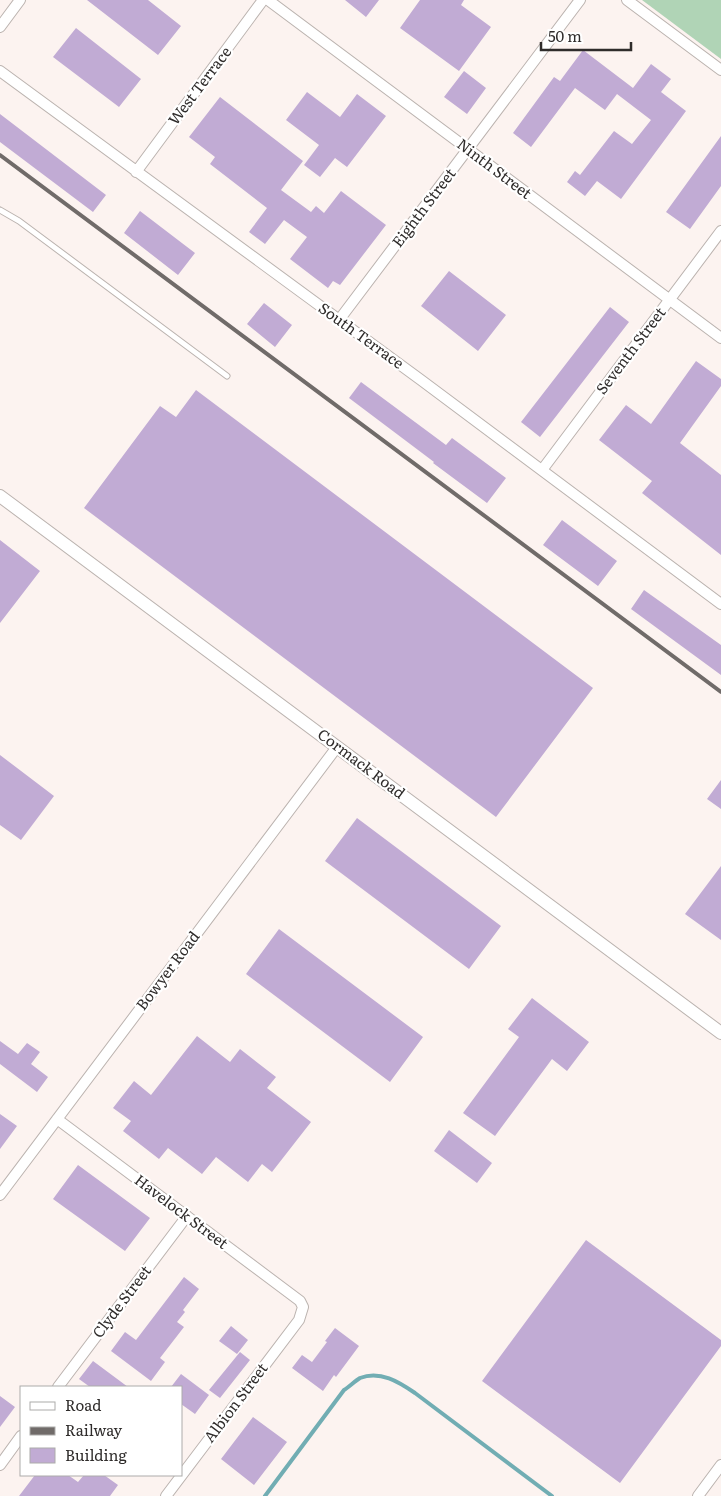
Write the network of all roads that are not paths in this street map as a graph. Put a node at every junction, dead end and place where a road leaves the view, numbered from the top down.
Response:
1 (20, 0) edge
2 (263, 0) edge
3 (268, 0) edge
4 (580, 0) edge
5 (626, 0) edge
6 (0, 27) edge
7 (721, 70) edge
8 (0, 71) edge
9 (468, 149) junction
10 (136, 172) junction
11 (0, 210) edge
12 (721, 231) edge
13 (670, 300) junction
14 (339, 320) junction
15 (721, 338) edge
16 (226, 376) dead end
17 (542, 470) junction
18 (0, 496) edge
19 (721, 604) edge
20 (337, 747) junction
21 (721, 1033) edge
22 (57, 1119) junction
23 (0, 1196) edge
24 (187, 1216) junction
25 (303, 1307) joint
26 (59, 1386) edge
27 (20, 1437) edge
28 (0, 1465) edge
29 (721, 1465) edge
30 (182, 1475) edge
31 (181, 1476) edge
32 (166, 1496) edge
33 (698, 1496) edge

1 - 6 street
2 - 10 street, West Terrace
3 - 9 street, Ninth Street
4 - 9 street, Eighth Street
5 - 7 street
8 - 10 street, South Terrace
9 - 13 street, Ninth Street
9 - 14 street, Eighth Street
10 - 14 street, South Terrace
11 - 16 lane
12 - 13 street, Seventh Street
13 - 15 street, Ninth Street
13 - 17 street, Seventh Street
14 - 17 street, South Terrace
17 - 19 street, South Terrace
18 - 20 street, Cormack Road
20 - 21 street, Cormack Road
20 - 22 street, Bowyer Road
22 - 23 street, Bowyer Road
22 - 24 street, Havelock Street
24 - 25 street, Havelock Street
24 - 26 street, Clyde Street
25 - 30 street, Albion Street
27 - 28 street
29 - 33 street
31 - 32 street, Albion Street

